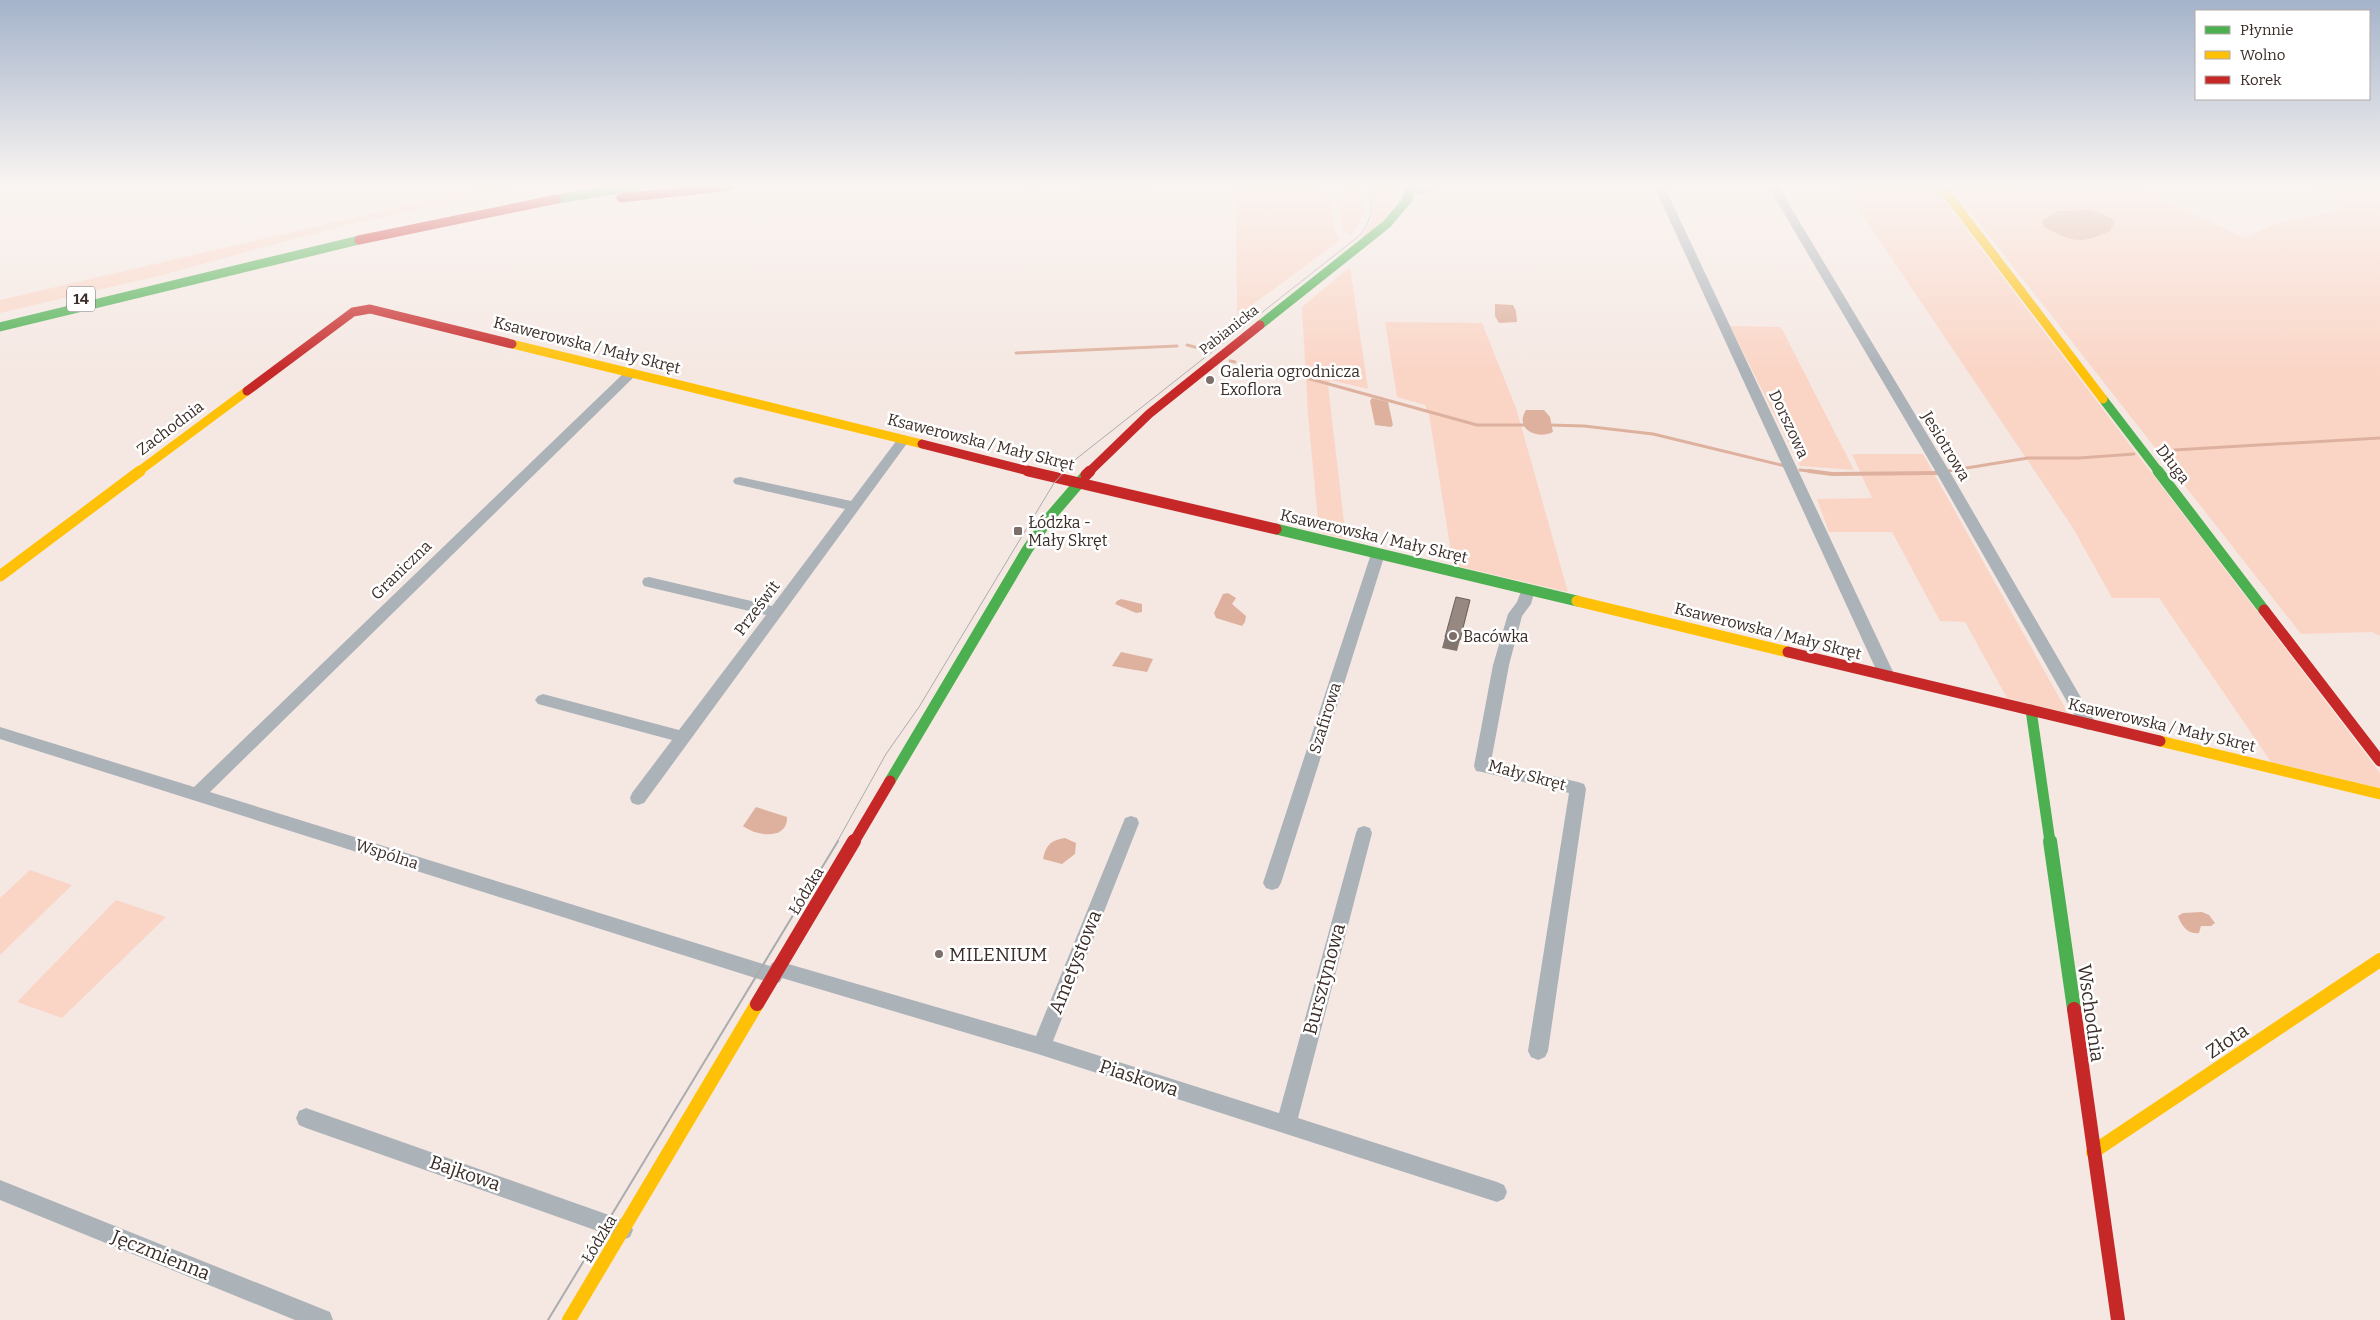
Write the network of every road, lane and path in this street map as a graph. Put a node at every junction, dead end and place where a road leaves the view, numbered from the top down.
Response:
1 (299, 248) edge
2 (334, 248) edge
3 (364, 248) edge
4 (1357, 248) edge
5 (1688, 248) edge
6 (1810, 248) edge
7 (1988, 248) edge
8 (234, 258) dead end
9 (163, 280) junction
10 (141, 293) junction
11 (362, 309) joint
12 (0, 318) edge
13 (0, 327) edge
14 (631, 373) junction
15 (904, 439) junction
16 (740, 481) dead end
17 (1077, 483) junction
18 (854, 506) junction
19 (1378, 554) junction
20 (0, 576) edge
21 (649, 582) dead end
22 (1528, 590) junction
23 (775, 612) junction
24 (1887, 676) junction
25 (543, 700) dead end
26 (2031, 710) junction
27 (2088, 724) junction
28 (0, 733) edge
29 (682, 737) junction
30 (2380, 761) edge
31 (197, 794) junction
32 (2380, 794) edge
33 (638, 798) dead end
34 (1131, 823) dead end
35 (1364, 833) dead end
36 (1272, 883) dead end
37 (2380, 960) edge
38 (776, 973) junction
39 (1041, 1046) junction
40 (1538, 1051) dead end
41 (306, 1118) dead end
42 (1286, 1125) junction
43 (2093, 1152) junction
44 (0, 1190) edge
45 (1497, 1192) dead end
46 (623, 1230) junction
47 (322, 1320) edge
48 (569, 1320) edge
49 (2118, 1320) edge

1 - 9 street, 14
2 - 10 street, 14
3 - 10 street
4 - 17 street, Pabianicka
5 - 24 street, Dorszowa
6 - 27 street, Jesiotrowa
7 - 30 street, Długa
8 - 9 street
9 - 12 street, 14
10 - 13 street, 14
11 - 14 street, Ksawerowska / Mały Skręt
11 - 20 street, Zachodnia
14 - 15 street, Ksawerowska / Mały Skręt
14 - 31 street, Graniczna
15 - 17 street, Ksawerowska / Mały Skręt
15 - 18 street, Prześwit
16 - 18 street
17 - 19 street, Ksawerowska / Mały Skręt
17 - 38 street, Łódzka
18 - 23 street, Prześwit
19 - 22 street, Ksawerowska / Mały Skręt
19 - 36 street, Szafirowa
21 - 23 street
22 - 24 street, Ksawerowska / Mały Skręt
22 - 40 street, Mały Skręt
23 - 29 street, Prześwit
24 - 26 street, Ksawerowska / Mały Skręt
25 - 29 street
26 - 27 street, Ksawerowska / Mały Skręt
26 - 43 street, Wschodnia
27 - 32 street, Ksawerowska / Mały Skręt
28 - 31 street, Wspólna
29 - 33 street, Prześwit
31 - 38 street, Wspólna
34 - 39 street, Ametystowa
35 - 42 street, Bursztynowa
37 - 43 street, Złota
38 - 39 street, Piaskowa
38 - 46 street, Łódzka
39 - 42 street, Piaskowa
41 - 46 street, Bajkowa
42 - 45 street, Piaskowa
43 - 49 street, Wschodnia
44 - 47 street, Jęczmienna
46 - 48 street, Łódzka

